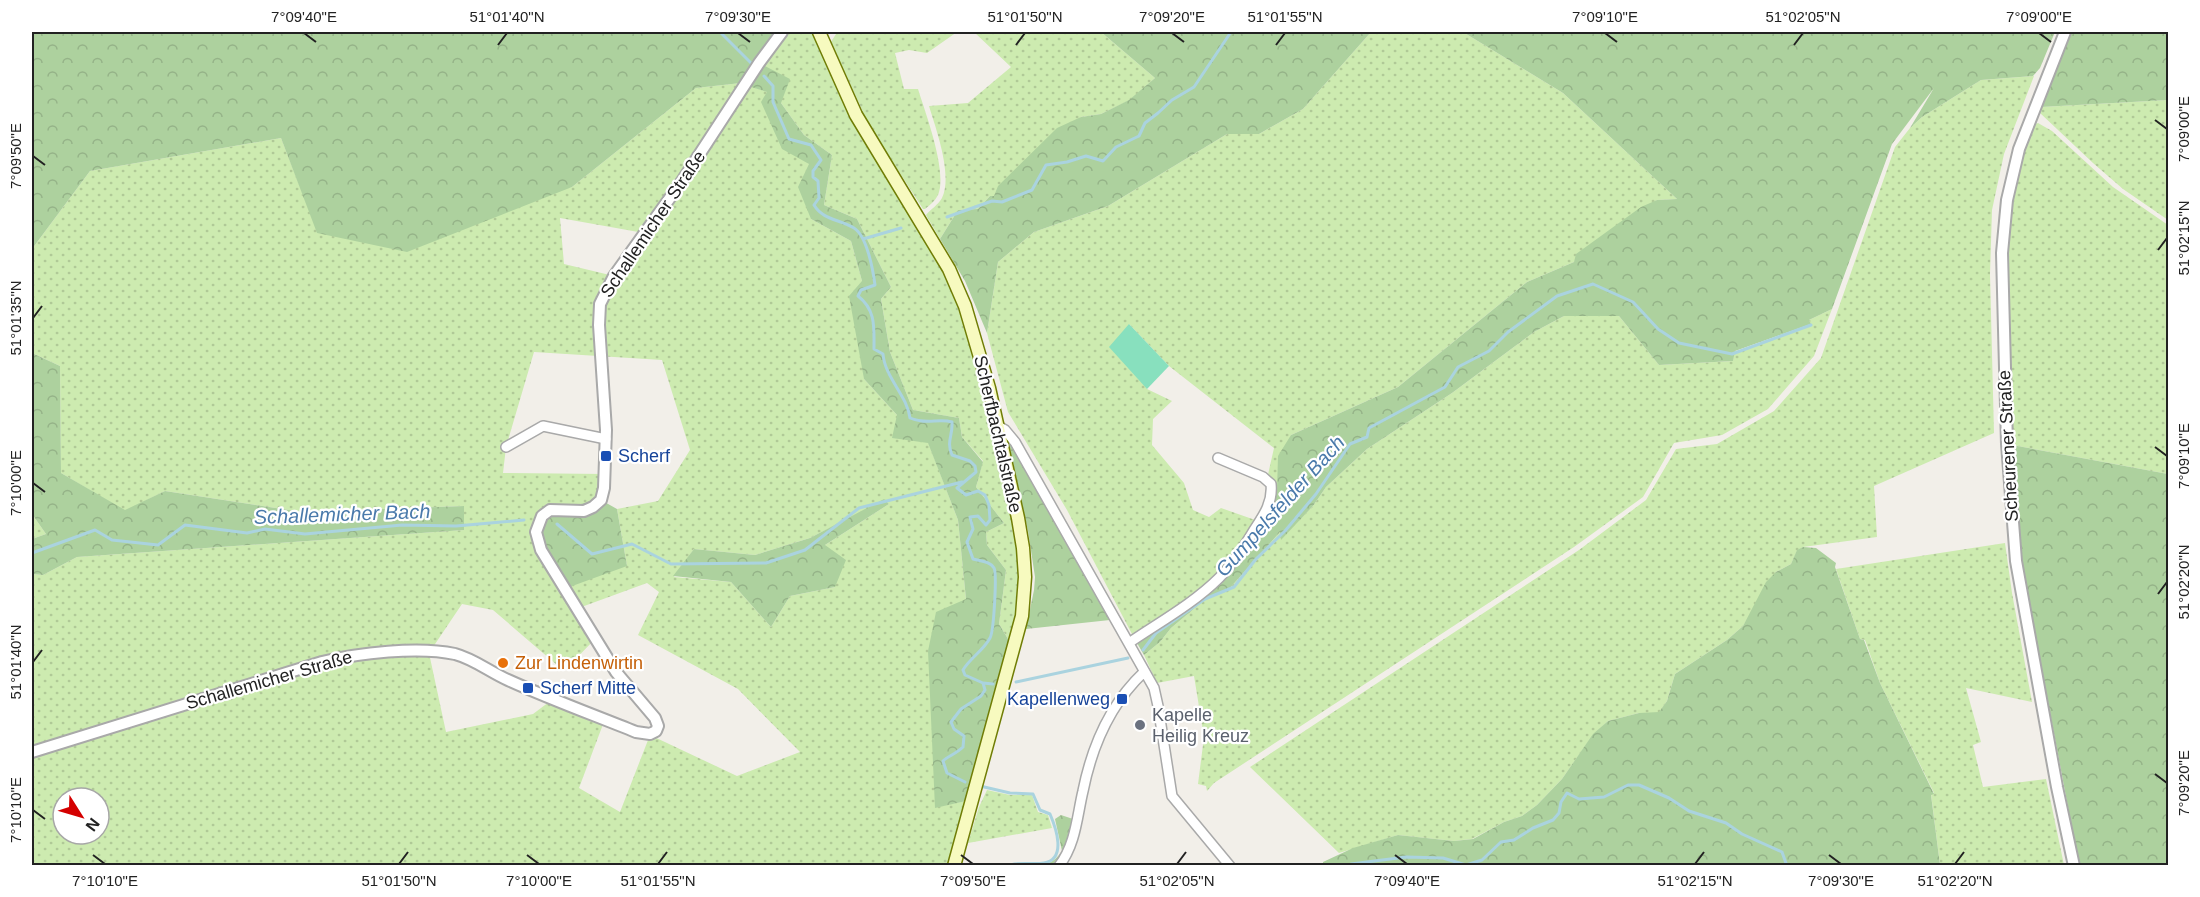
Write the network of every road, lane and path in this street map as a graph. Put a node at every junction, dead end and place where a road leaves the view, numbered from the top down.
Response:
1 (782, 32) edge
2 (819, 32) edge
3 (2065, 32) edge
4 (998, 426) junction
5 (606, 439) junction
6 (506, 447) dead end
7 (1218, 458) dead end
8 (1129, 643) junction
9 (1144, 672) junction
10 (32, 752) edge
11 (954, 866) edge
12 (1059, 866) edge
13 (1230, 866) edge
14 (2074, 866) edge

1 - 5 street, Schallemicher Straße
2 - 4 main road, Scherfbachtalstraße
3 - 14 street, Scheurener Straße
4 - 8 street
4 - 11 main road, Scherfbachtalstraße
5 - 6 street
5 - 10 street, Schallemicher Straße
7 - 8 street
8 - 9 street
9 - 12 street
9 - 13 street

